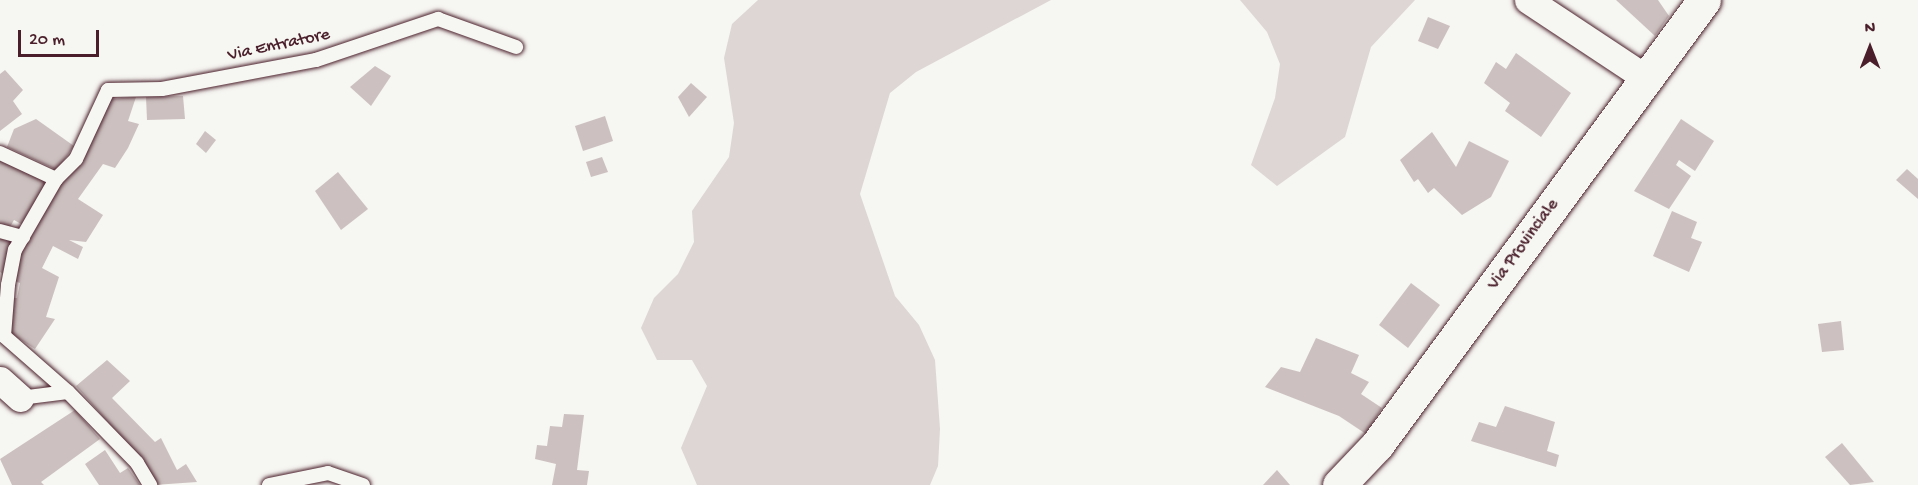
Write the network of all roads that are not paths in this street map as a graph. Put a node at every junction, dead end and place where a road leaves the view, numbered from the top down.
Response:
1 (1528, 0) edge
2 (1704, 0) edge
3 (516, 47) dead end
4 (1646, 78) junction
5 (0, 153) edge
6 (56, 179) junction
7 (0, 231) edge
8 (23, 237) junction
9 (10, 389) edge
10 (68, 392) junction
11 (150, 485) edge
12 (269, 485) edge
13 (363, 485) edge
14 (1339, 485) edge

1 - 4 street
2 - 4 main road, Via Provinciale
3 - 6 lane, Via Entratore
4 - 14 main road, Via Provinciale
5 - 6 lane
6 - 8 lane, Via Entratore
7 - 8 lane
8 - 10 lane, Via Entratore
9 - 10 lane
10 - 11 lane, Via Entratore
12 - 13 lane

